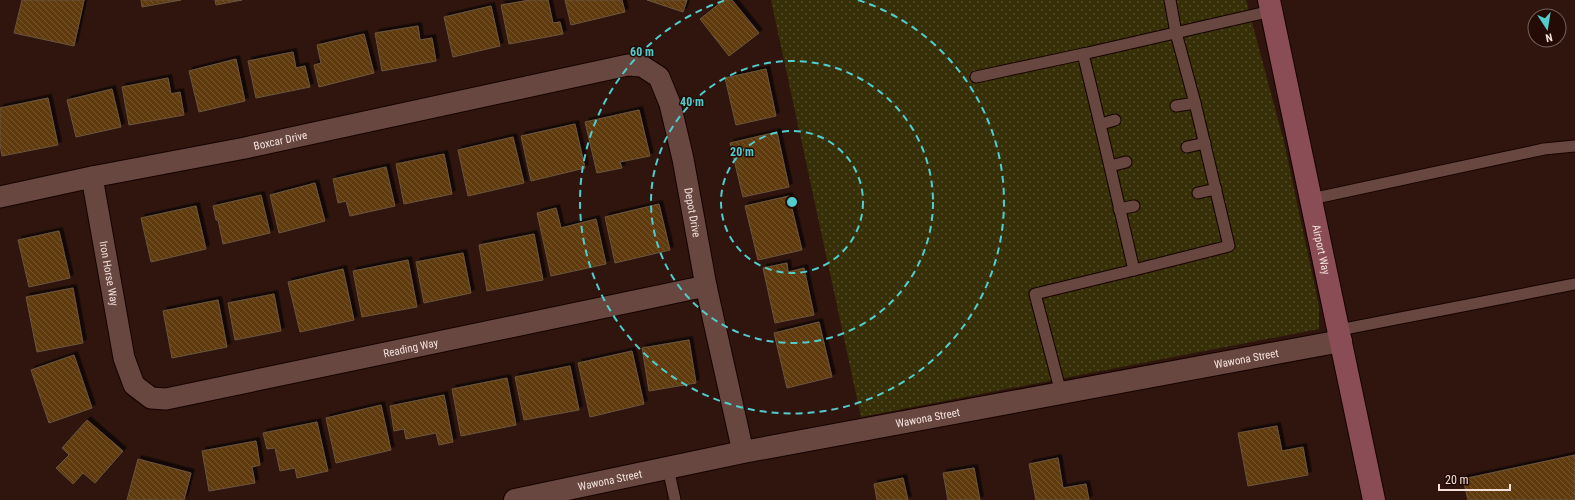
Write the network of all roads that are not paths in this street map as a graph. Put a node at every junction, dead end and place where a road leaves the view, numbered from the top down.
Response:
1 (1170, 0) edge
2 (1270, 5) edge
3 (1176, 33) junction
4 (1083, 54) junction
5 (976, 77) dead end
6 (559, 80) joint
7 (1195, 103) junction
8 (1176, 106) dead end
9 (1115, 120) dead end
10 (1101, 124) junction
11 (1205, 143) junction
12 (1575, 146) edge
13 (1187, 147) dead end
14 (1126, 162) dead end
15 (1110, 166) junction
16 (92, 177) junction
17 (1216, 189) junction
18 (1198, 193) dead end
19 (0, 198) edge
20 (1311, 199) junction
21 (1134, 206) dead end
22 (1119, 209) junction
23 (1134, 270) junction
24 (1575, 284) edge
25 (706, 286) junction
26 (1340, 335) junction
27 (128, 370) joint
28 (1061, 393) junction
29 (743, 452) junction
30 (668, 468) junction
31 (570, 494) edge
32 (515, 500) edge
33 (675, 500) edge
34 (1374, 500) edge

1 - 3 lane
2 - 3 lane
2 - 20 main road, Airport Way
3 - 4 lane
3 - 7 lane
4 - 5 lane
4 - 10 lane
6 - 16 street, Boxcar Drive
6 - 25 street, Depot Drive
7 - 8 lane
7 - 11 lane
9 - 10 lane
10 - 15 lane
11 - 13 lane
11 - 17 lane
12 - 20 lane
14 - 15 lane
15 - 22 lane
16 - 19 street, Boxcar Drive
16 - 27 street, Iron Horse Way
17 - 18 lane
17 - 23 lane
20 - 26 main road, Airport Way
21 - 22 lane
22 - 23 lane
23 - 28 lane
24 - 26 lane
25 - 27 street, Reading Way
25 - 29 street, Depot Drive
26 - 28 street, Wawona Street
26 - 34 main road, Airport Way
28 - 29 street, Wawona Street
29 - 30 street, Wawona Street
30 - 31 street, Wawona Street
30 - 33 lane
31 - 32 street, Wawona Street

